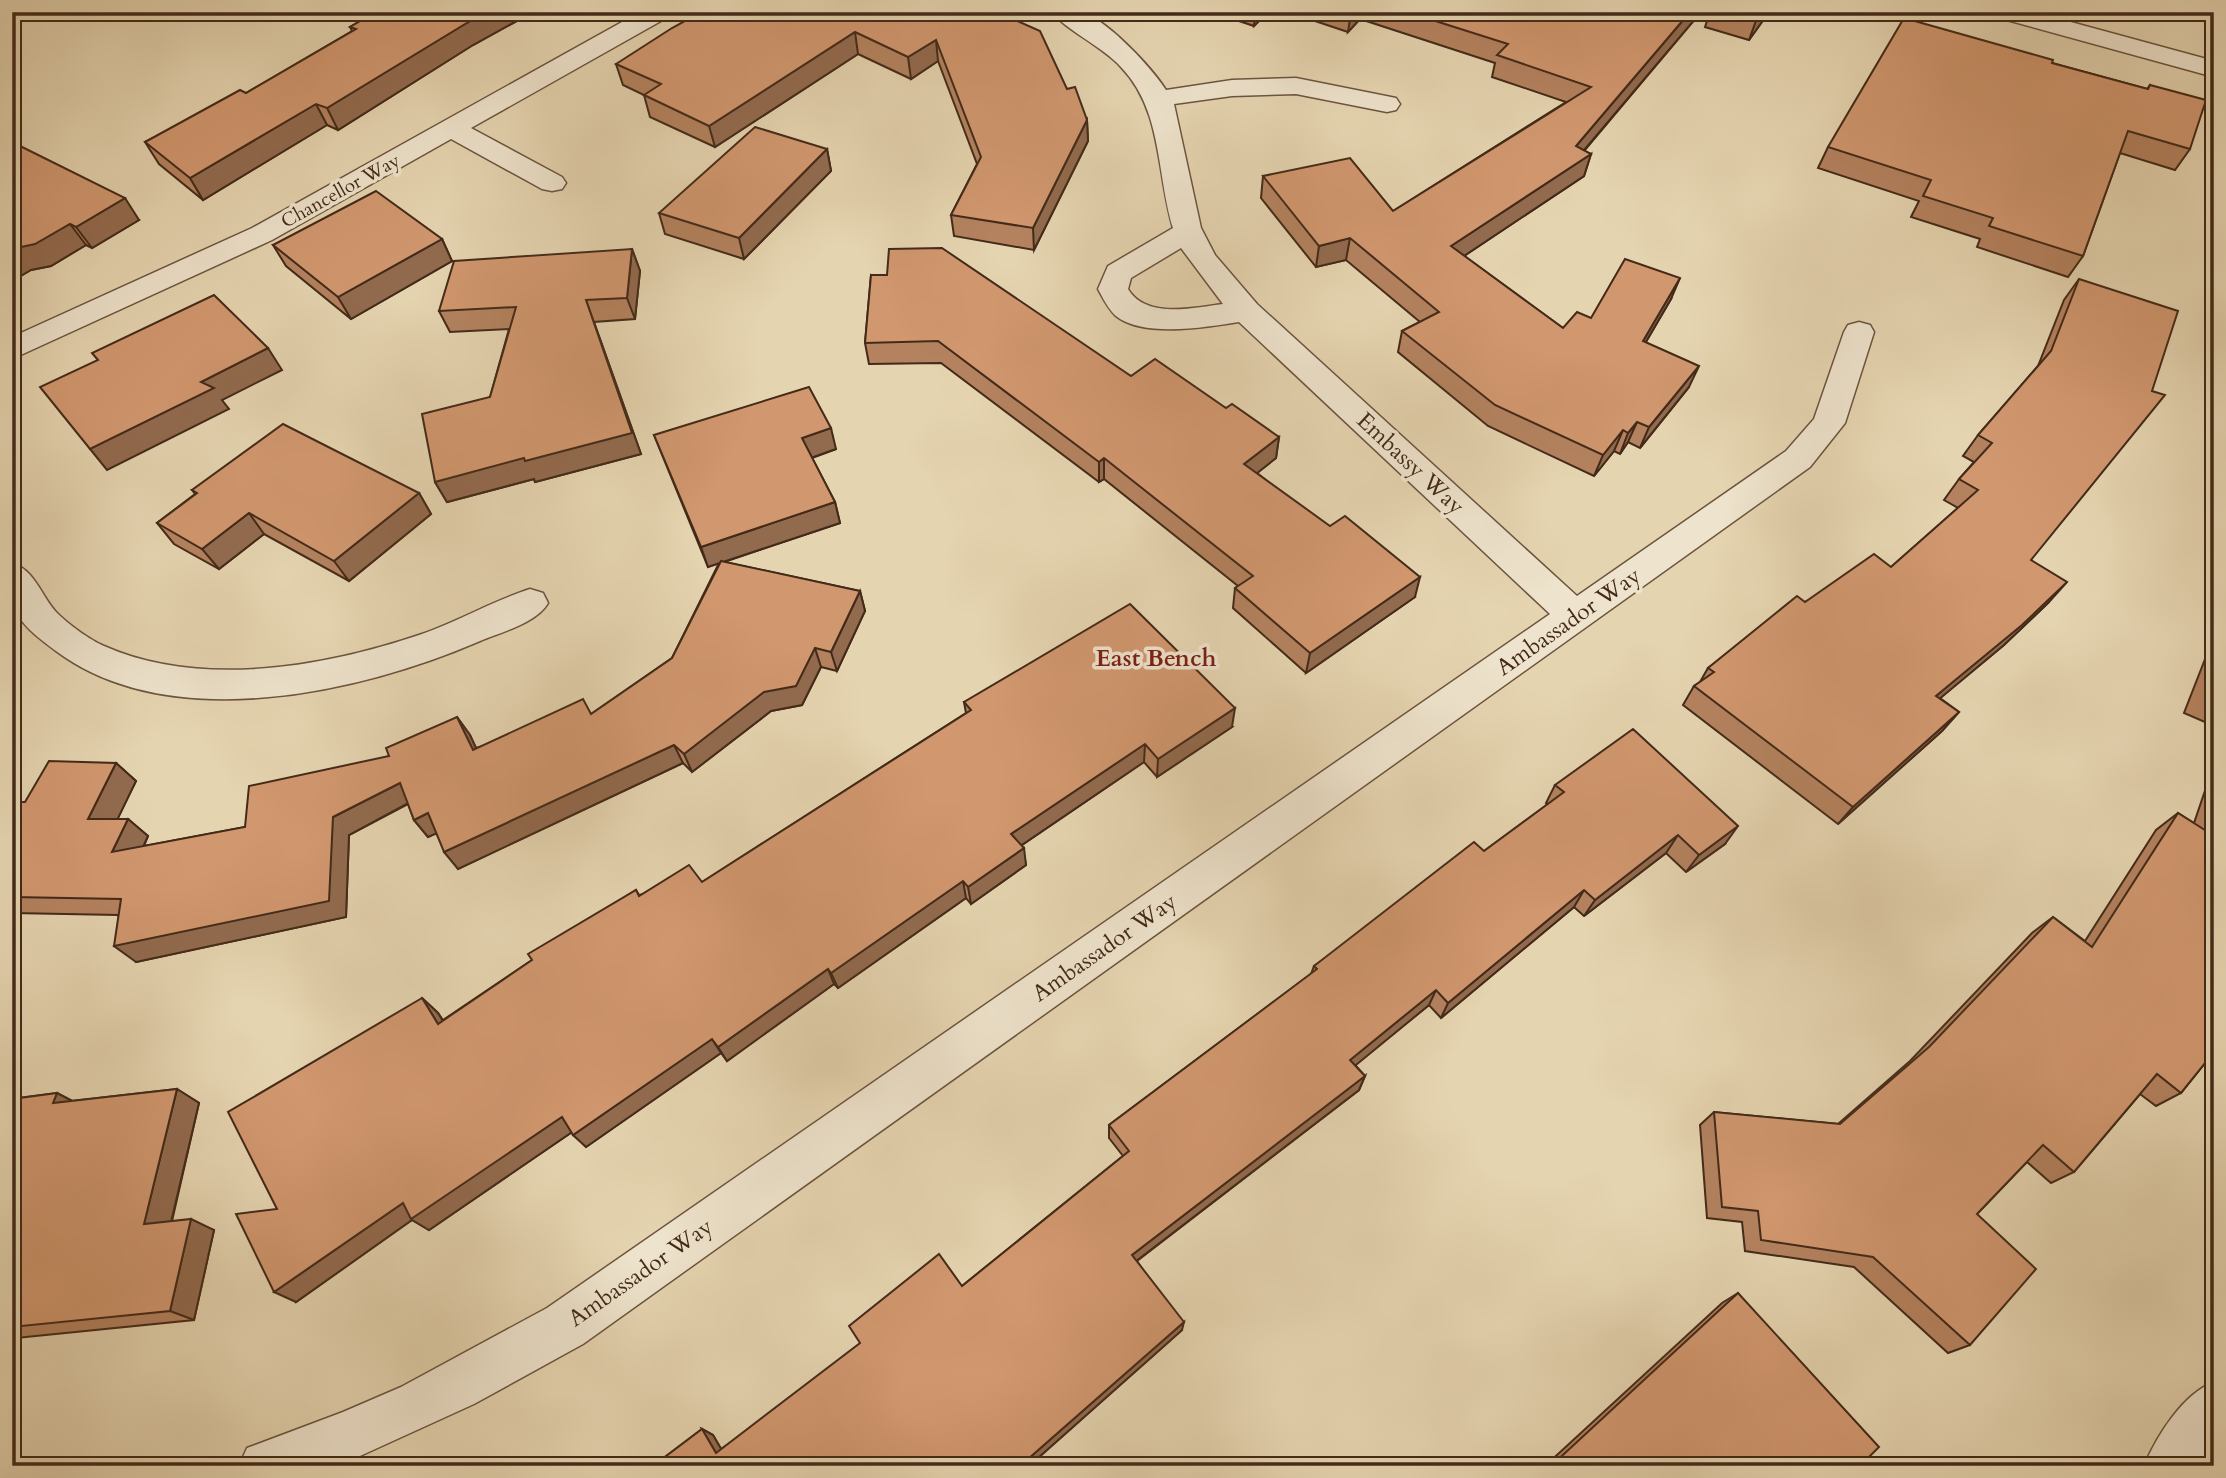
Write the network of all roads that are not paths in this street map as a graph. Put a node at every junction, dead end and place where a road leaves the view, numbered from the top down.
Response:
1 (659, 12) edge
2 (1064, 12) edge
3 (2005, 12) edge
4 (2214, 69) edge
5 (1157, 99) junction
6 (1387, 104) dead end
7 (450, 128) junction
8 (552, 183) dead end
9 (1188, 231) junction
10 (1246, 311) junction
11 (1859, 332) dead end
12 (12, 349) edge
13 (12, 576) edge
14 (530, 603) dead end
15 (1575, 617) junction
16 (2214, 1407) edge
17 (265, 1466) edge
18 (2170, 1466) edge

1 - 7 street, Chancellor Way
2 - 5 street, Embassy Way
3 - 4 street
5 - 6 street
5 - 9 street, Embassy Way
7 - 8 street
7 - 12 street, Chancellor Way
9 - 10 street, Embassy Way
9 - 10 street
10 - 15 street, Embassy Way
11 - 15 street, Ambassador Way
13 - 14 street
15 - 17 street, Ambassador Way
16 - 18 street

